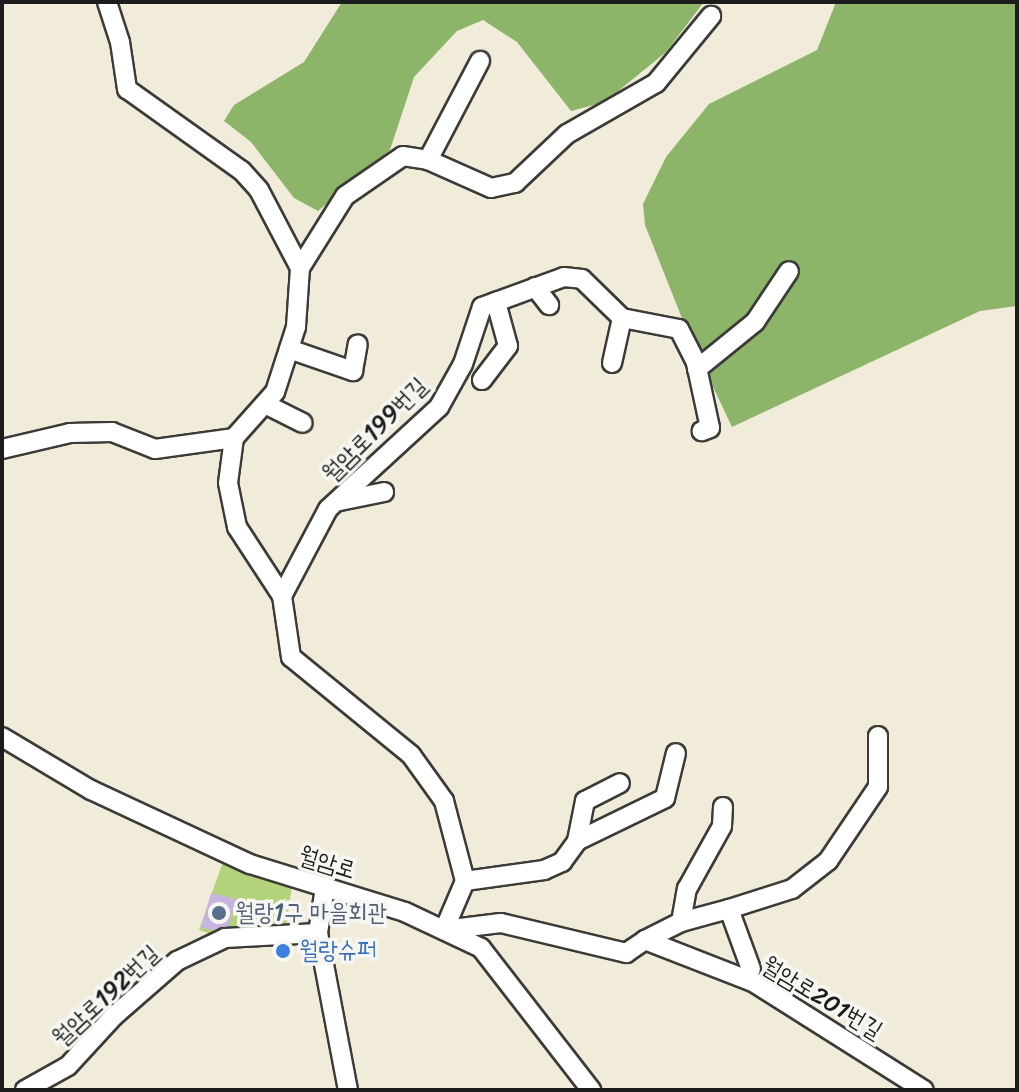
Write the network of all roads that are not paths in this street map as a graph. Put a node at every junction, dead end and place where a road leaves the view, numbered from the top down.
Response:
1 (107, 2) edge
2 (711, 16) dead end
3 (480, 61) dead end
4 (428, 160) junction
5 (300, 268) junction
6 (789, 271) dead end
7 (535, 287) junction
8 (496, 302) junction
9 (549, 305) dead end
10 (622, 318) junction
11 (358, 344) dead end
12 (289, 349) junction
13 (612, 363) dead end
14 (697, 369) junction
15 (482, 380) dead end
16 (265, 404) junction
17 (303, 423) dead end
18 (702, 431) dead end
19 (234, 438) junction
20 (2, 449) edge
21 (384, 492) dead end
22 (337, 501) junction
23 (282, 596) junction
24 (878, 736) dead end
25 (2, 737) edge
26 (676, 753) dead end
27 (620, 783) dead end
28 (723, 807) dead end
29 (577, 841) junction
30 (465, 881) junction
31 (325, 887) junction
32 (729, 909) junction
33 (681, 922) junction
34 (444, 930) junction
35 (318, 933) junction
36 (645, 940) junction
37 (751, 969) dead end
38 (25, 1090) edge
39 (348, 1090) edge
40 (591, 1090) edge
41 (924, 1090) edge

1 - 5 street
2 - 4 street
3 - 4 street
4 - 5 street
5 - 12 street
6 - 14 street
7 - 8 street
7 - 9 street
7 - 10 street
8 - 15 street
8 - 22 street, 월암로199번길
10 - 13 street
10 - 14 street
11 - 12 street
12 - 16 street
14 - 18 street
16 - 17 street
16 - 19 street
19 - 20 street
19 - 23 street
21 - 22 street
22 - 23 street, 월암로199번길
23 - 30 street
24 - 32 street
25 - 31 street, 월암로
26 - 29 street
27 - 29 street
28 - 33 street
29 - 30 street
30 - 34 street
31 - 34 street, 월암로
31 - 35 street
32 - 33 street
32 - 37 street, 월암로201번길
33 - 36 street
34 - 36 street
34 - 40 street, 월암로
35 - 38 street, 월암로192번길
35 - 39 street
36 - 41 street, 월암로201번길

